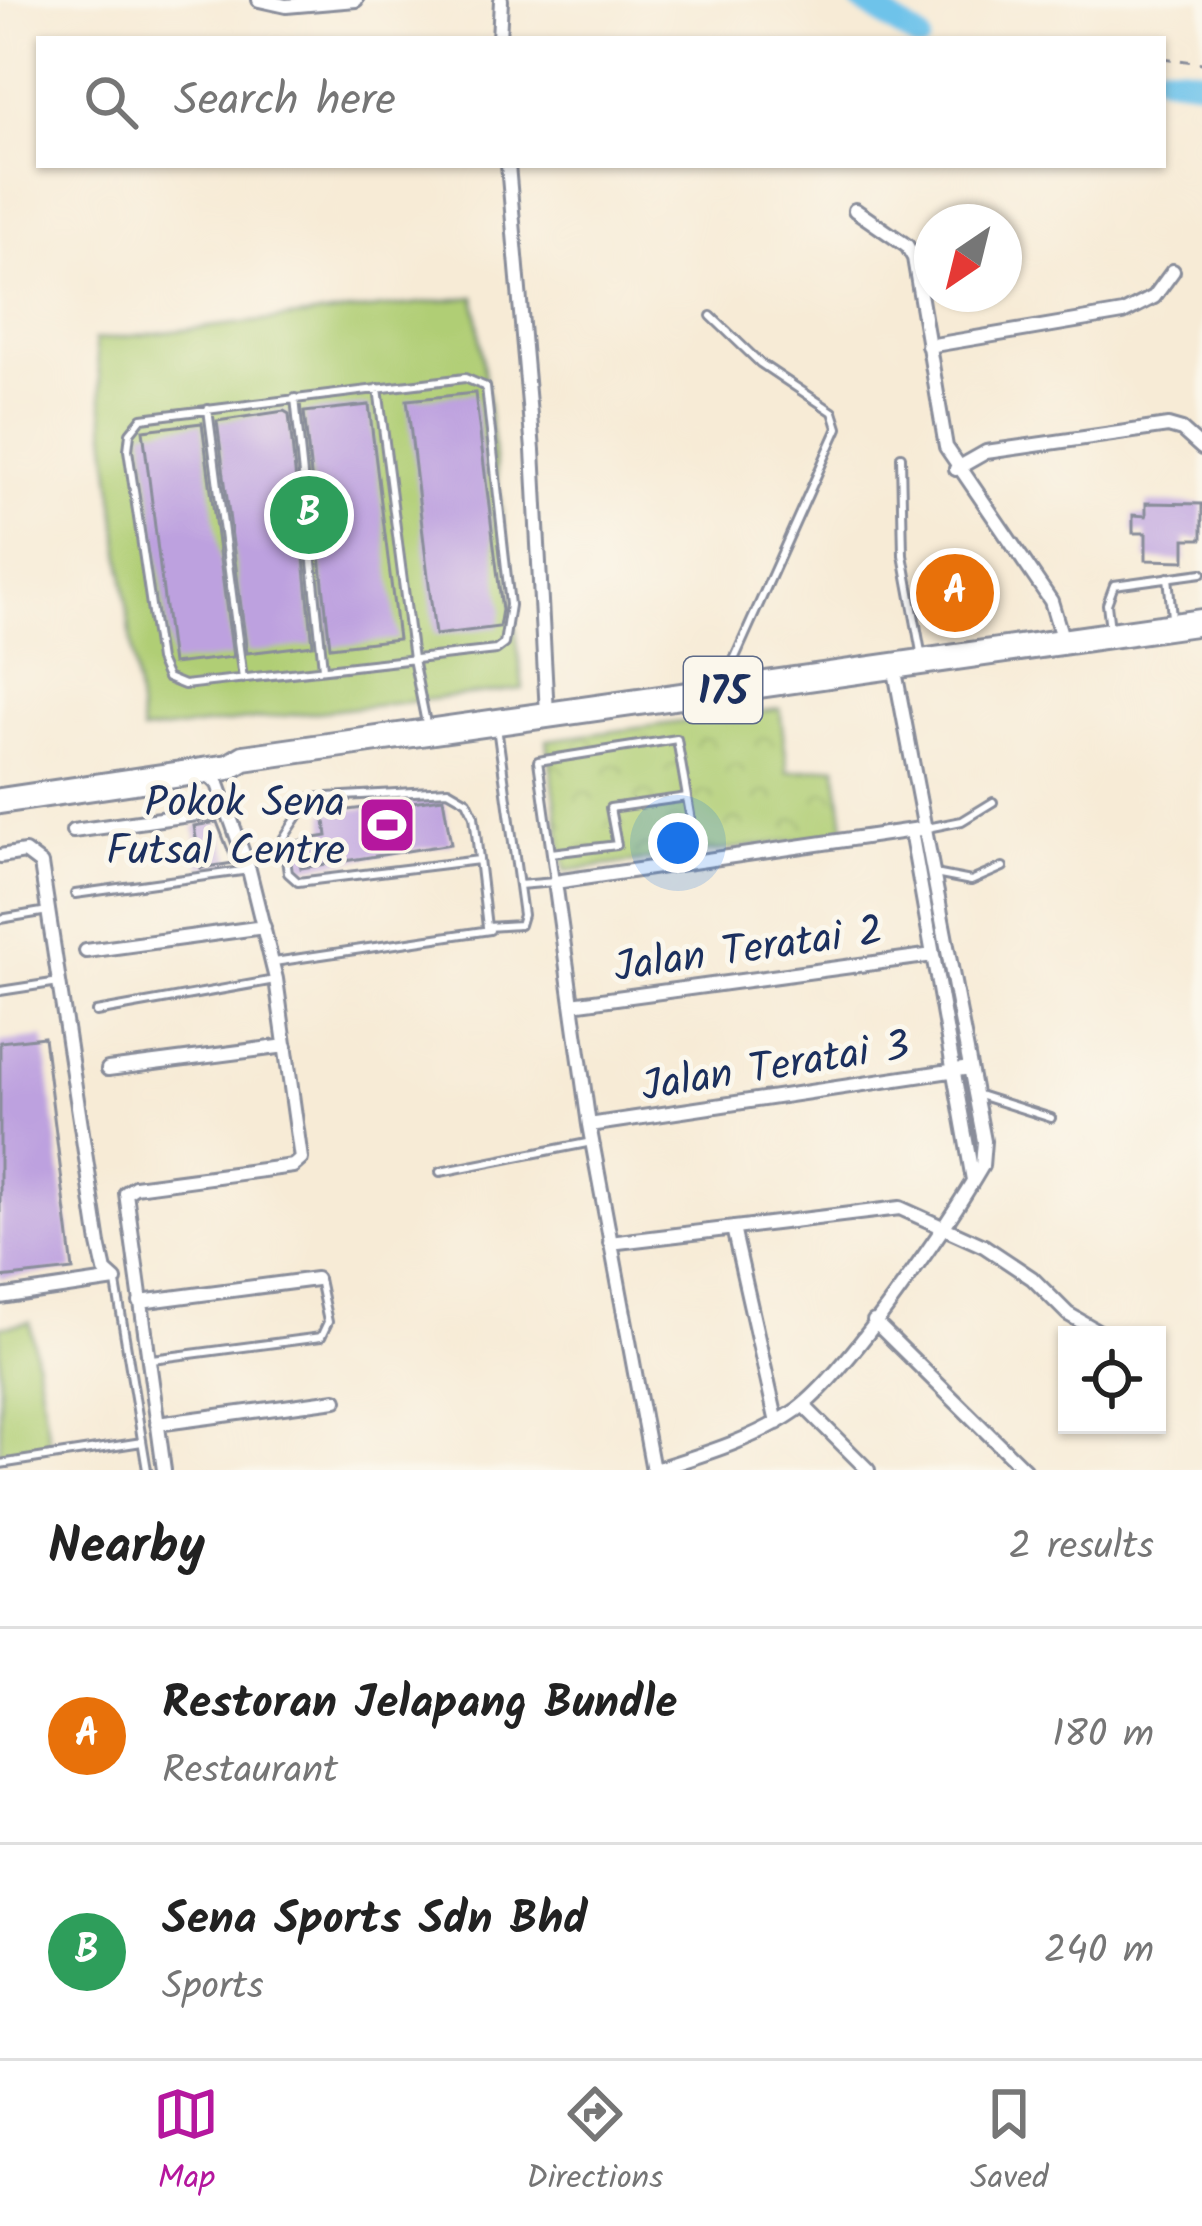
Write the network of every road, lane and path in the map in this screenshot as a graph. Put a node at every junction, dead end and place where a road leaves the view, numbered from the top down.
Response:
1 (259, 0) edge
2 (356, 0) edge
3 (500, 0) edge
4 (499, 36) edge
5 (1166, 58) edge
6 (1202, 63) edge
7 (508, 168) edge
8 (855, 210) dead end
9 (1173, 271) dead end
10 (711, 316) dead end
11 (928, 346) junction
12 (378, 388) junction
13 (295, 398) junction
14 (208, 408) junction
15 (1202, 448) edge
16 (901, 456) dead end
17 (956, 469) junction
18 (1202, 574) edge
19 (1168, 577) junction
20 (1202, 622) edge
21 (1172, 627) junction
22 (1111, 635) junction
23 (1064, 642) junction
24 (412, 659) junction
25 (923, 662) junction
26 (895, 666) junction
27 (322, 668) junction
28 (243, 679) junction
29 (720, 690) junction
30 (547, 715) junction
31 (496, 722) junction
32 (428, 732) junction
33 (222, 770) junction
34 (0, 785) edge
35 (687, 797) junction
36 (0, 801) edge
37 (993, 802) dead end
38 (226, 810) junction
39 (927, 828) junction
40 (73, 831) dead end
41 (911, 831) junction
42 (551, 853) junction
43 (0, 856) edge
44 (479, 860) junction
45 (698, 862) junction
46 (1003, 867) dead end
47 (250, 870) junction
48 (935, 874) junction
49 (556, 881) junction
50 (519, 885) junction
51 (75, 894) dead end
52 (48, 911) junction
53 (0, 920) edge
54 (264, 927) junction
55 (490, 930) junction
56 (86, 952) dead end
57 (933, 955) junction
58 (272, 962) junction
59 (276, 980) junction
60 (59, 982) junction
61 (0, 992) edge
62 (572, 1004) junction
63 (96, 1012) dead end
64 (286, 1046) junction
65 (970, 1068) junction
66 (108, 1069) dead end
67 (952, 1070) junction
68 (975, 1094) junction
69 (1051, 1118) dead end
70 (589, 1125) junction
71 (592, 1142) junction
72 (440, 1172) dead end
73 (973, 1181) junction
74 (942, 1224) junction
75 (733, 1228) junction
76 (610, 1243) junction
77 (316, 1279) joint
78 (115, 1280) junction
79 (0, 1298) edge
80 (140, 1302) junction
81 (874, 1322) junction
82 (1089, 1326) edge
83 (148, 1359) junction
84 (336, 1400) dead end
85 (803, 1405) junction
86 (777, 1423) junction
87 (157, 1424) junction
88 (142, 1442) junction
89 (0, 1464) edge
90 (147, 1470) edge
91 (164, 1470) edge
92 (653, 1470) edge
93 (868, 1470) edge
94 (1025, 1470) edge

1 - 2 street
3 - 4 street
5 - 6 path
7 - 30 street
8 - 11 street
9 - 11 street
10 - 29 lane
11 - 17 street
12 - 13 lane
12 - 24 lane
12 - 24 lane
13 - 14 lane
13 - 27 lane
14 - 28 lane
14 - 28 lane
15 - 17 street
16 - 25 lane
17 - 23 street
18 - 19 lane
19 - 21 lane
19 - 22 lane
20 - 21 highway, 175
21 - 22 highway, 175
22 - 23 highway, 175
23 - 25 highway, 175
24 - 27 lane
24 - 32 lane
25 - 26 highway, 175
26 - 29 highway, 175
26 - 39 street
27 - 28 lane
29 - 30 highway, 175
30 - 31 highway, 175
31 - 32 highway, 175
31 - 50 lane
32 - 33 highway, 175
33 - 34 highway, 175
33 - 36 highway, 175
33 - 38 street
35 - 42 lane
35 - 42 lane
35 - 45 lane
37 - 39 lane
38 - 40 street
38 - 47 street
39 - 41 street
39 - 48 street
41 - 45 street
41 - 57 street
42 - 49 lane
43 - 52 street
44 - 44 lane
44 - 55 lane
45 - 49 street
46 - 48 lane
47 - 51 lane
47 - 54 street
48 - 65 street
49 - 50 lane
49 - 62 street
50 - 55 lane
52 - 53 lane
52 - 60 street
54 - 56 street
54 - 58 street
55 - 58 lane
57 - 62 street, Jalan Teratai 2
57 - 67 street
58 - 59 street
59 - 63 lane
59 - 64 street
60 - 61 lane
60 - 78 street
62 - 70 street
64 - 66 street
64 - 80 street
65 - 67 street, Jalan Teratai 3
65 - 68 street
67 - 70 street, Jalan Teratai 3
67 - 73 street
68 - 69 lane
68 - 73 street
70 - 71 street
71 - 72 lane
71 - 76 street
73 - 74 street
74 - 75 street
74 - 81 street
74 - 82 street
75 - 76 street
75 - 86 street
76 - 92 street
77 - 80 street
77 - 83 lane
78 - 79 street
78 - 88 lane
80 - 83 street
81 - 85 street
81 - 94 street
83 - 87 street
84 - 87 street
85 - 86 street
85 - 93 street
86 - 92 street
87 - 91 street
88 - 89 lane
88 - 90 lane

